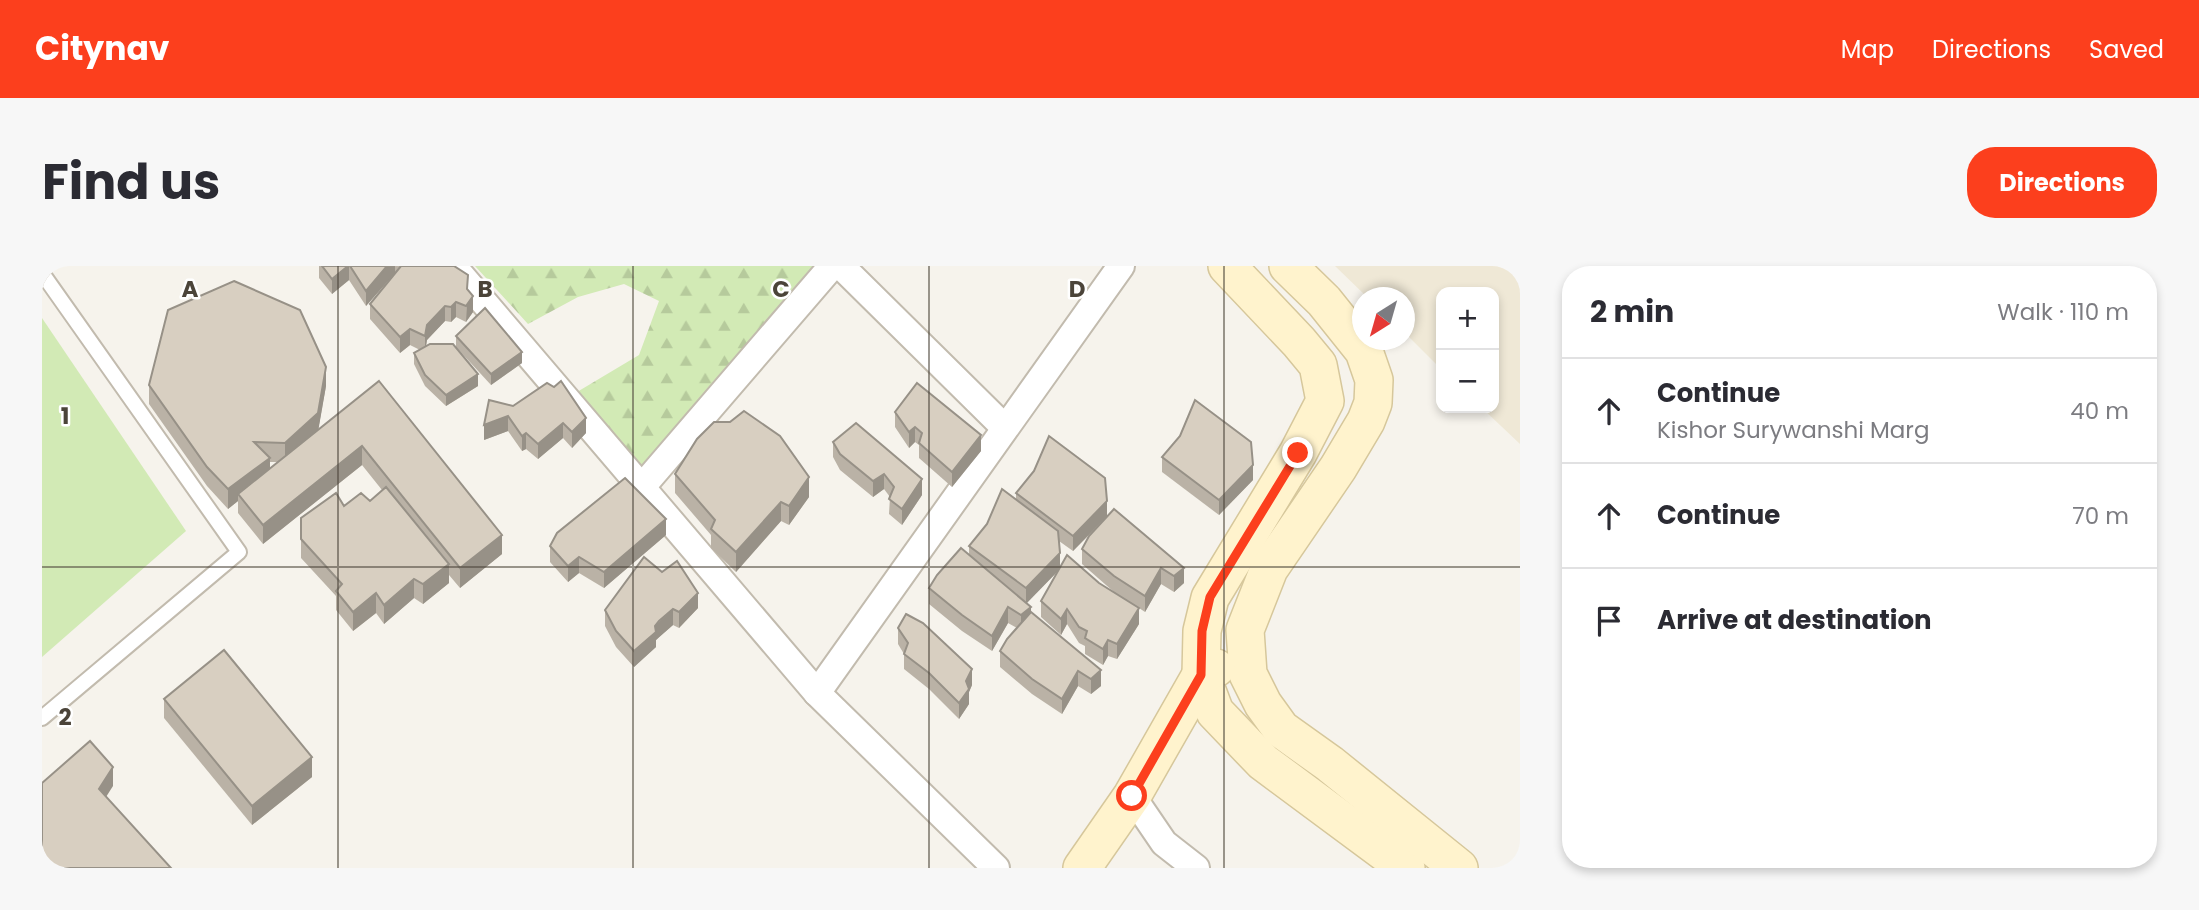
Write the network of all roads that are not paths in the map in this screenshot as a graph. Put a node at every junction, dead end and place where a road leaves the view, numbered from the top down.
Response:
1 (453, 266) edge
2 (832, 266) edge
3 (841, 266) edge
4 (1121, 266) edge
5 (1227, 266) edge
6 (1288, 266) edge
7 (42, 273) edge
8 (1005, 428) junction
9 (641, 488) junction
10 (1245, 655) junction
11 (1201, 675) junction
12 (817, 692) junction
13 (42, 718) edge
14 (1132, 796) junction
15 (996, 868) edge
16 (1082, 868) edge
17 (1196, 868) edge
18 (1406, 868) edge
19 (1459, 868) edge

1 - 9 street
2 - 9 street
3 - 8 street
4 - 8 street
5 - 11 main road
6 - 10 main road
7 - 13 lane
8 - 12 street
9 - 12 street
10 - 11 main road
10 - 19 main road
11 - 14 main road
11 - 18 main road
12 - 15 street
14 - 16 main road
14 - 17 street

